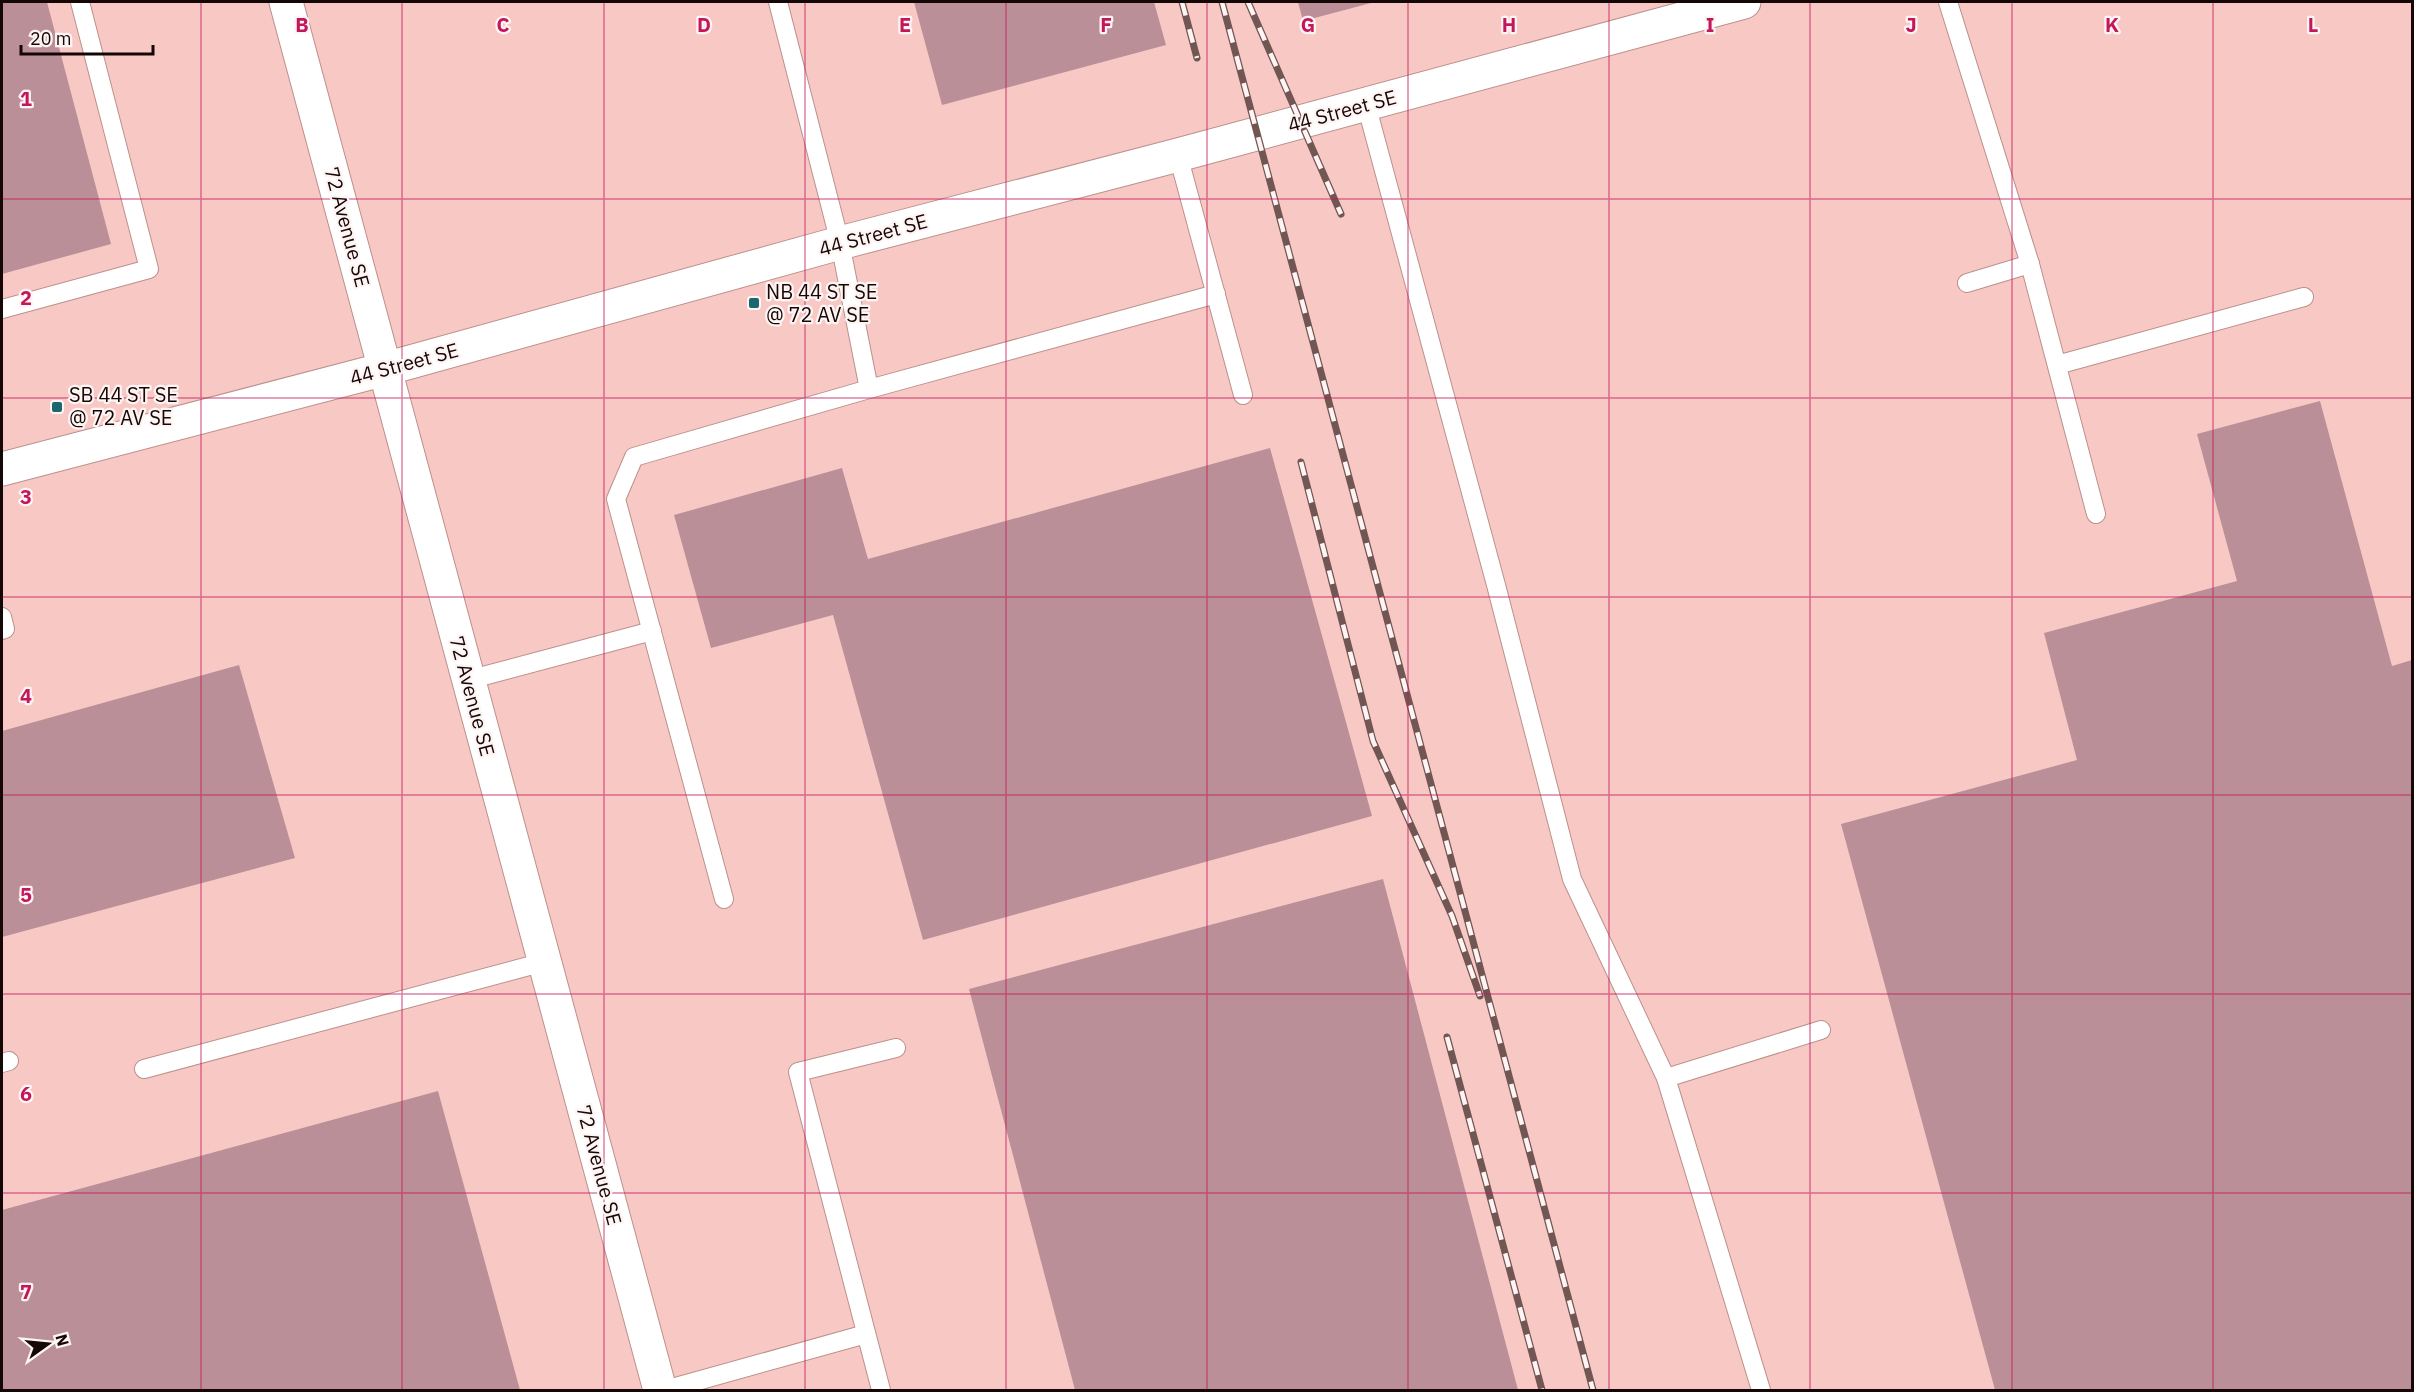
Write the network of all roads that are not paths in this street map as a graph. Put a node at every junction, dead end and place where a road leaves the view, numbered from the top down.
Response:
1 (80, 2) edge
2 (286, 2) edge
3 (778, 2) edge
4 (1744, 2) edge
5 (1948, 2) edge
6 (1366, 104) junction
7 (1178, 155) junction
8 (840, 243) junction
9 (2030, 264) junction
10 (1967, 283) dead end
11 (1216, 294) junction
12 (2304, 297) dead end
13 (2, 309) edge
14 (2057, 365) junction
15 (385, 369) junction
16 (869, 388) junction
17 (1243, 395) dead end
18 (2, 469) edge
19 (2096, 514) dead end
20 (2, 617) edge
21 (2, 630) edge
22 (652, 632) junction
23 (468, 680) junction
24 (724, 899) dead end
25 (544, 962) junction
26 (1821, 1030) dead end
27 (897, 1048) dead end
28 (144, 1069) dead end
29 (1666, 1078) junction
30 (866, 1334) junction
31 (660, 1390) edge
32 (665, 1390) edge
33 (881, 1390) edge
34 (1761, 1390) edge

1 - 13 lane
2 - 15 street, 72 Avenue SE
3 - 8 lane
4 - 6 street, 44 Street SE
5 - 9 lane
6 - 7 street, 44 Street SE
6 - 29 lane
7 - 8 street, 44 Street SE
7 - 11 lane
8 - 15 street, 44 Street SE
8 - 16 lane
9 - 10 lane
9 - 14 lane
11 - 16 lane
11 - 17 lane
12 - 14 lane
14 - 19 lane
15 - 18 street, 44 Street SE
15 - 23 street, 72 Avenue SE
16 - 22 lane
20 - 21 lane
22 - 23 lane
22 - 24 lane
23 - 25 street, 72 Avenue SE
25 - 28 lane
25 - 31 street, 72 Avenue SE
26 - 29 lane
27 - 30 lane
29 - 34 lane
30 - 32 lane
30 - 33 lane

